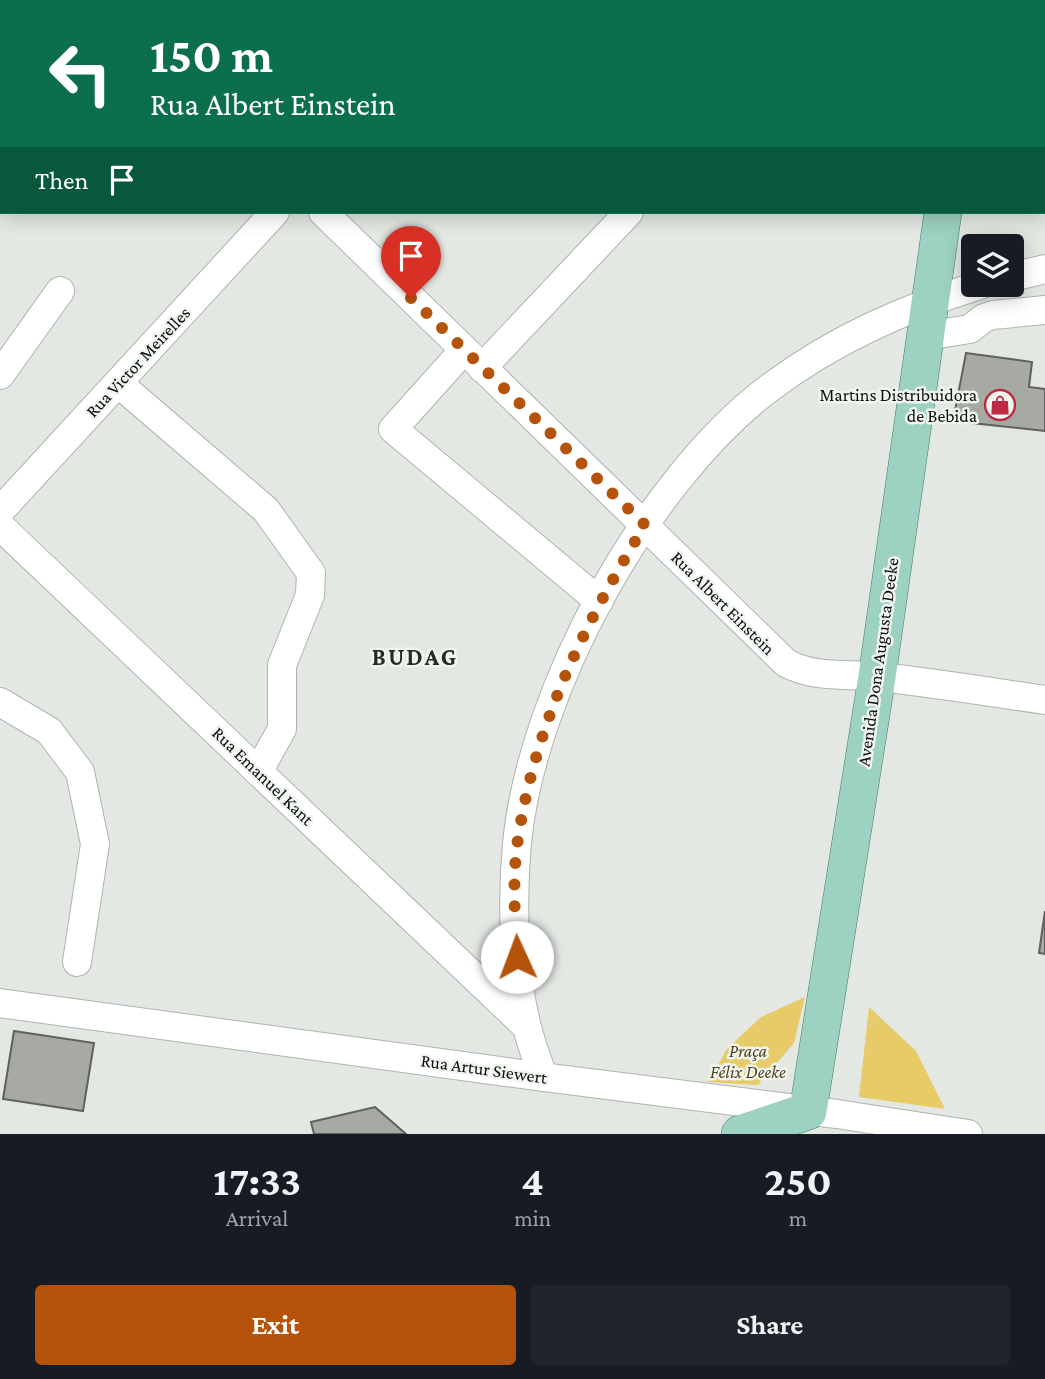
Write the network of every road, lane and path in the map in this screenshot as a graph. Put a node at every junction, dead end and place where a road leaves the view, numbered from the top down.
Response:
1 (273, 214) edge
2 (325, 214) edge
3 (627, 214) edge
4 (943, 214) edge
5 (1045, 269) edge
6 (1024, 274) edge
7 (60, 291) dead end
8 (961, 297) edge
9 (1045, 310) edge
10 (928, 318) junction
11 (473, 359) junction
12 (0, 375) edge
13 (118, 383) junction
14 (0, 511) edge
15 (645, 525) junction
16 (0, 526) edge
17 (599, 601) junction
18 (877, 677) junction
19 (1045, 700) edge
20 (0, 702) edge
21 (258, 772) junction
22 (77, 962) dead end
23 (0, 1003) edge
24 (526, 1026) junction
25 (543, 1077) junction
26 (808, 1111) junction
27 (740, 1134) edge
28 (968, 1134) edge

1 - 13 street, Rua Victor Meirelles
2 - 11 street, Rua Albert Einstein
3 - 11 street
4 - 10 main road, Avenida Dona Augusta Deeke
5 - 6 street
7 - 12 street
8 - 10 street
9 - 10 street
10 - 15 street
10 - 18 main road, Avenida Dona Augusta Deeke
11 - 15 street, Rua Albert Einstein
11 - 17 street
13 - 14 street, Rua Victor Meirelles
13 - 21 street
15 - 17 street
15 - 18 street, Rua Albert Einstein
16 - 21 street, Rua Emanuel Kant
17 - 24 street
18 - 19 street, Rua Albert Einstein
18 - 26 main road, Avenida Dona Augusta Deeke
20 - 22 street
21 - 24 street, Rua Emanuel Kant
23 - 25 street, Rua Artur Siewert
24 - 25 street
25 - 26 street, Rua Artur Siewert
26 - 27 main road
26 - 28 street, Rua Artur Siewert

